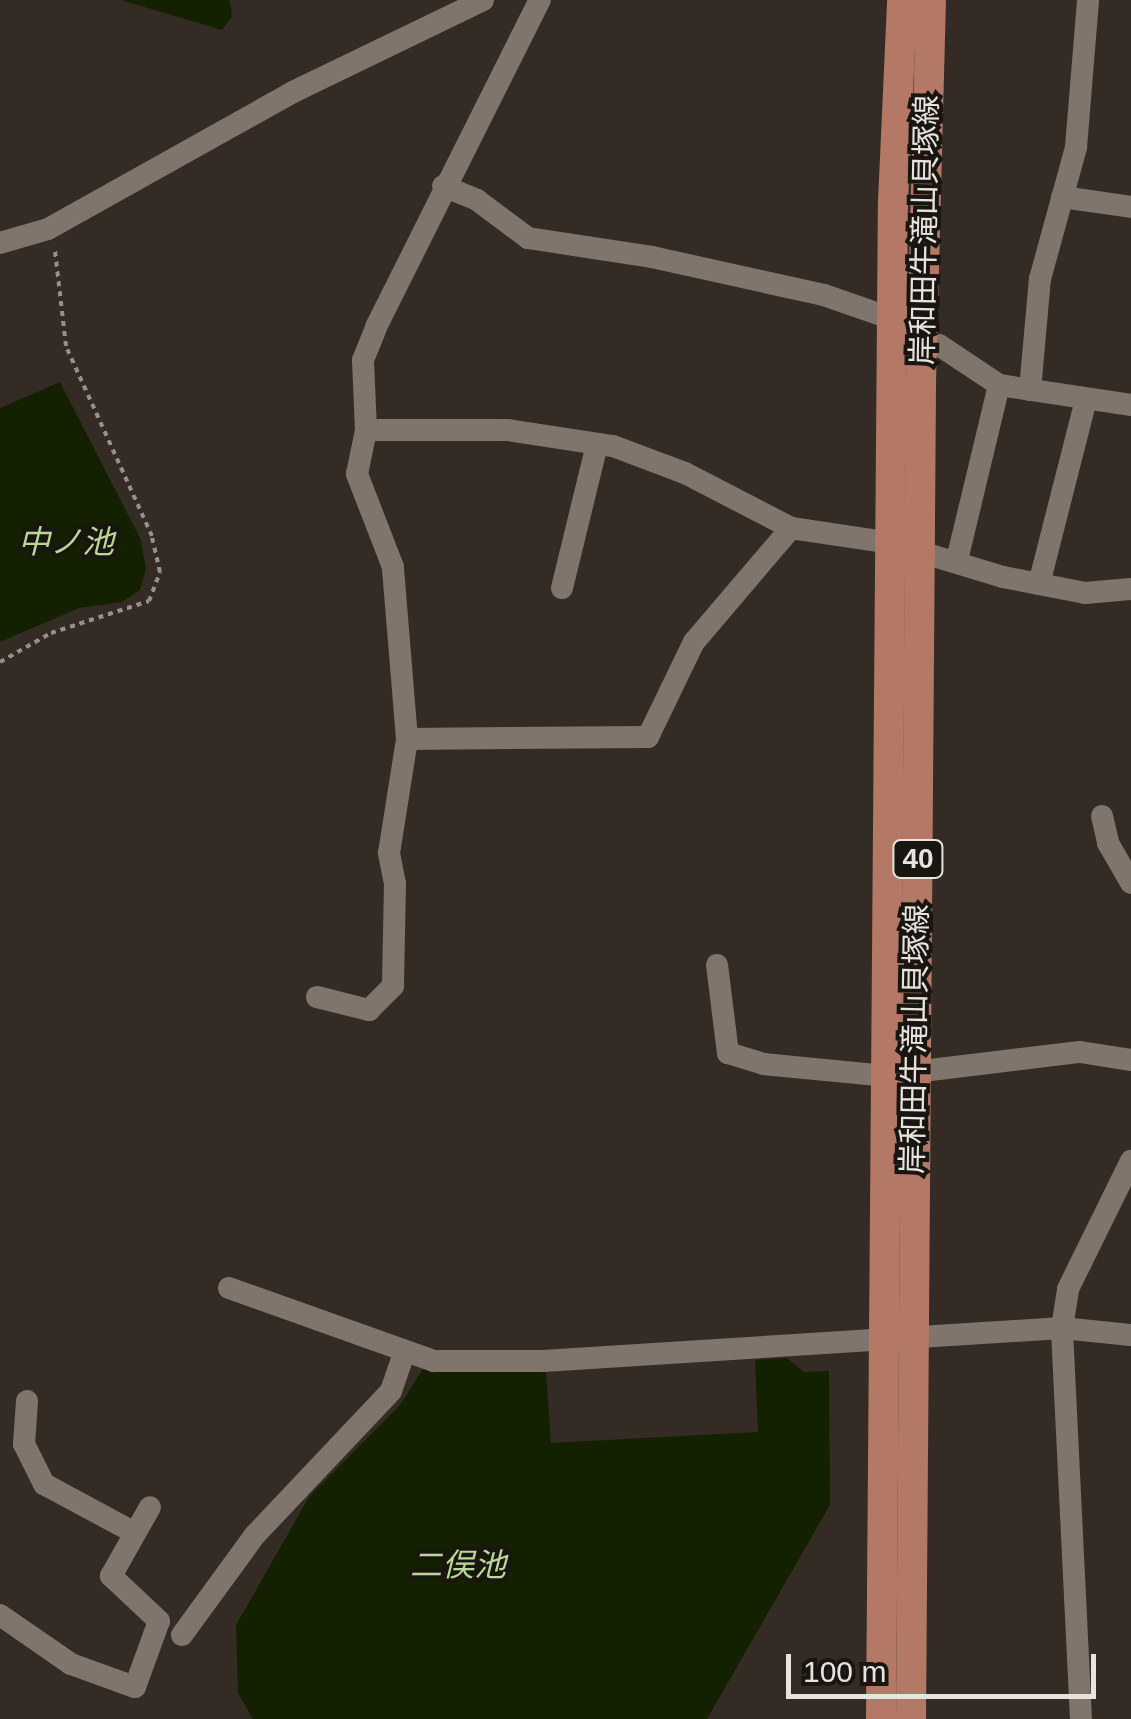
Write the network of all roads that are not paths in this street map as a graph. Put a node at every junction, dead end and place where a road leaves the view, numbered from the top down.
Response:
1 (483, 0) edge
2 (540, 0) edge
3 (902, 0) edge
4 (931, 0) edge
5 (1088, 0) edge
6 (443, 186) junction
7 (1062, 197) junction
8 (1131, 207) edge
9 (0, 244) edge
10 (893, 318) junction
11 (922, 342) junction
12 (999, 385) junction
13 (1030, 390) junction
14 (1086, 400) junction
15 (1131, 405) edge
16 (366, 430) junction
17 (597, 444) junction
18 (791, 528) junction
19 (891, 542) junction
20 (923, 550) junction
21 (958, 560) junction
22 (1039, 584) junction
23 (562, 588) dead end
24 (1131, 589) edge
25 (407, 739) junction
26 (1102, 816) dead end
27 (1131, 884) edge
28 (717, 965) dead end
29 (316, 997) dead end
30 (1131, 1060) edge
31 (901, 1074) junction
32 (1131, 1161) edge
33 (230, 1288) dead end
34 (1062, 1328) junction
35 (1131, 1335) edge
36 (900, 1338) junction
37 (404, 1354) junction
38 (27, 1401) dead end
39 (150, 1507) dead end
40 (135, 1534) junction
41 (0, 1616) edge
42 (182, 1634) dead end
43 (881, 1719) edge
44 (911, 1719) edge
45 (1080, 1719) edge

1 - 9 street
2 - 6 street
3 - 10 main road, 岸和田牛滝山貝塚線 / 40
4 - 11 main road, 岸和田牛滝山貝塚線 / 40
5 - 7 street
6 - 10 street
6 - 16 street
7 - 8 street
7 - 13 street
10 - 19 main road, 岸和田牛滝山貝塚線 / 40
11 - 12 street
11 - 20 main road, 岸和田牛滝山貝塚線 / 40
12 - 13 street
12 - 21 street
13 - 14 street
14 - 15 street
14 - 22 street
16 - 17 street
16 - 25 street
17 - 18 street
17 - 23 street
18 - 19 street
18 - 25 street
19 - 20 street
19 - 31 main road, 岸和田牛滝山貝塚線 / 40
20 - 21 street
20 - 31 main road, 岸和田牛滝山貝塚線 / 40
21 - 22 street
22 - 24 street
25 - 29 street
26 - 27 street
28 - 31 street
30 - 31 street
31 - 36 main road, 岸和田牛滝山貝塚線 / 40
32 - 34 street
33 - 37 street
34 - 35 street
34 - 36 street
34 - 45 street
36 - 37 street
36 - 43 main road, 岸和田牛滝山貝塚線 / 40
36 - 44 main road, 岸和田牛滝山貝塚線 / 40
37 - 42 street
38 - 40 street
39 - 40 street
40 - 41 street

